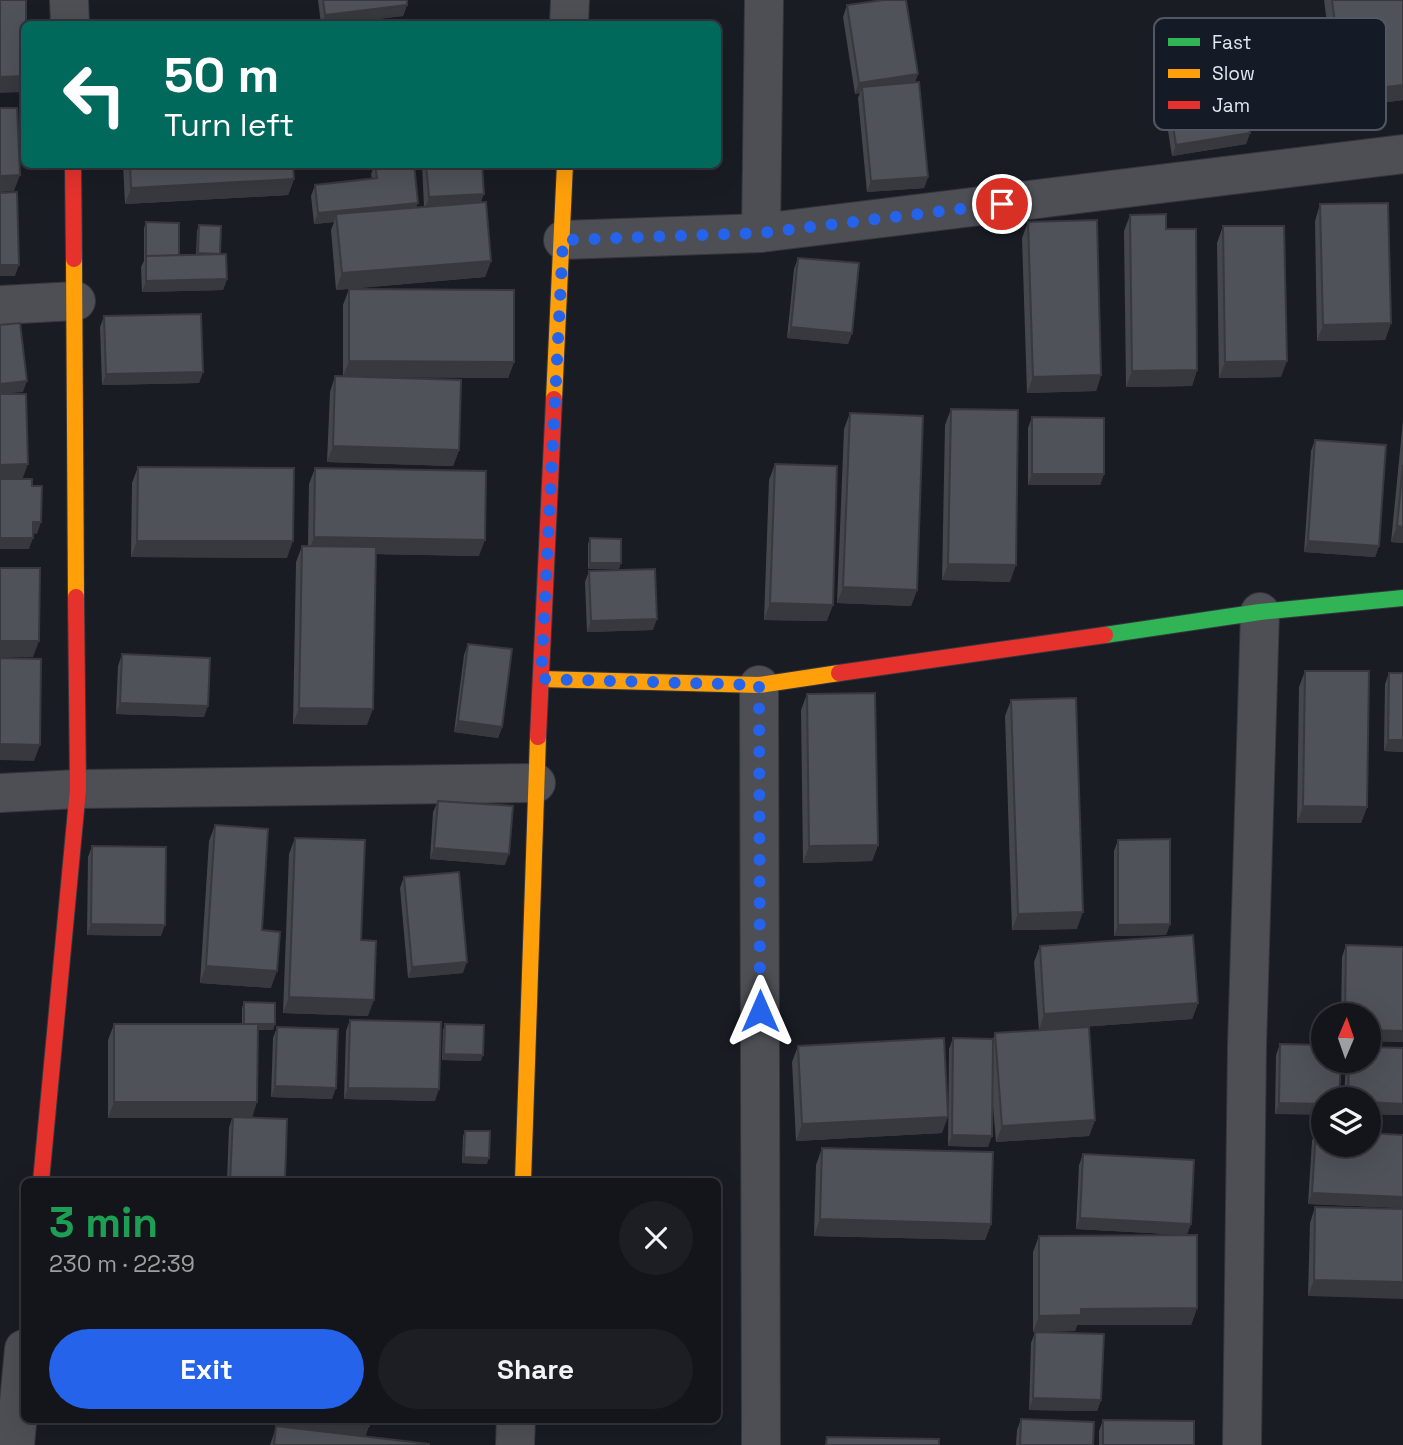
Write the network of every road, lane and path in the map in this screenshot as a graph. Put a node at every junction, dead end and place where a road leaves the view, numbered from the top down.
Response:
1 (69, 0) edge
2 (570, 0) edge
3 (764, 0) edge
4 (70, 21) edge
5 (569, 21) edge
6 (1403, 154) edge
7 (73, 168) edge
8 (565, 168) edge
9 (761, 233) junction
10 (563, 240) junction
11 (76, 301) junction
12 (0, 305) edge
13 (1403, 598) edge
14 (1260, 612) junction
15 (541, 679) junction
16 (759, 685) junction
17 (536, 783) junction
18 (78, 789) junction
19 (0, 793) edge
20 (41, 1178) edge
21 (523, 1178) edge
22 (21, 1381) edge
23 (516, 1423) edge
24 (15, 1445) edge
25 (515, 1445) edge
26 (761, 1445) edge
27 (1242, 1445) edge

1 - 4 street
2 - 5 street
3 - 9 street
6 - 9 street
7 - 11 street
8 - 10 street
9 - 10 street
10 - 15 street
11 - 12 street
11 - 18 street
13 - 14 street
14 - 16 street
14 - 27 street
15 - 16 street
15 - 17 street
16 - 26 street
17 - 18 street
17 - 21 street
18 - 19 street
18 - 20 street
22 - 24 street
23 - 25 street

